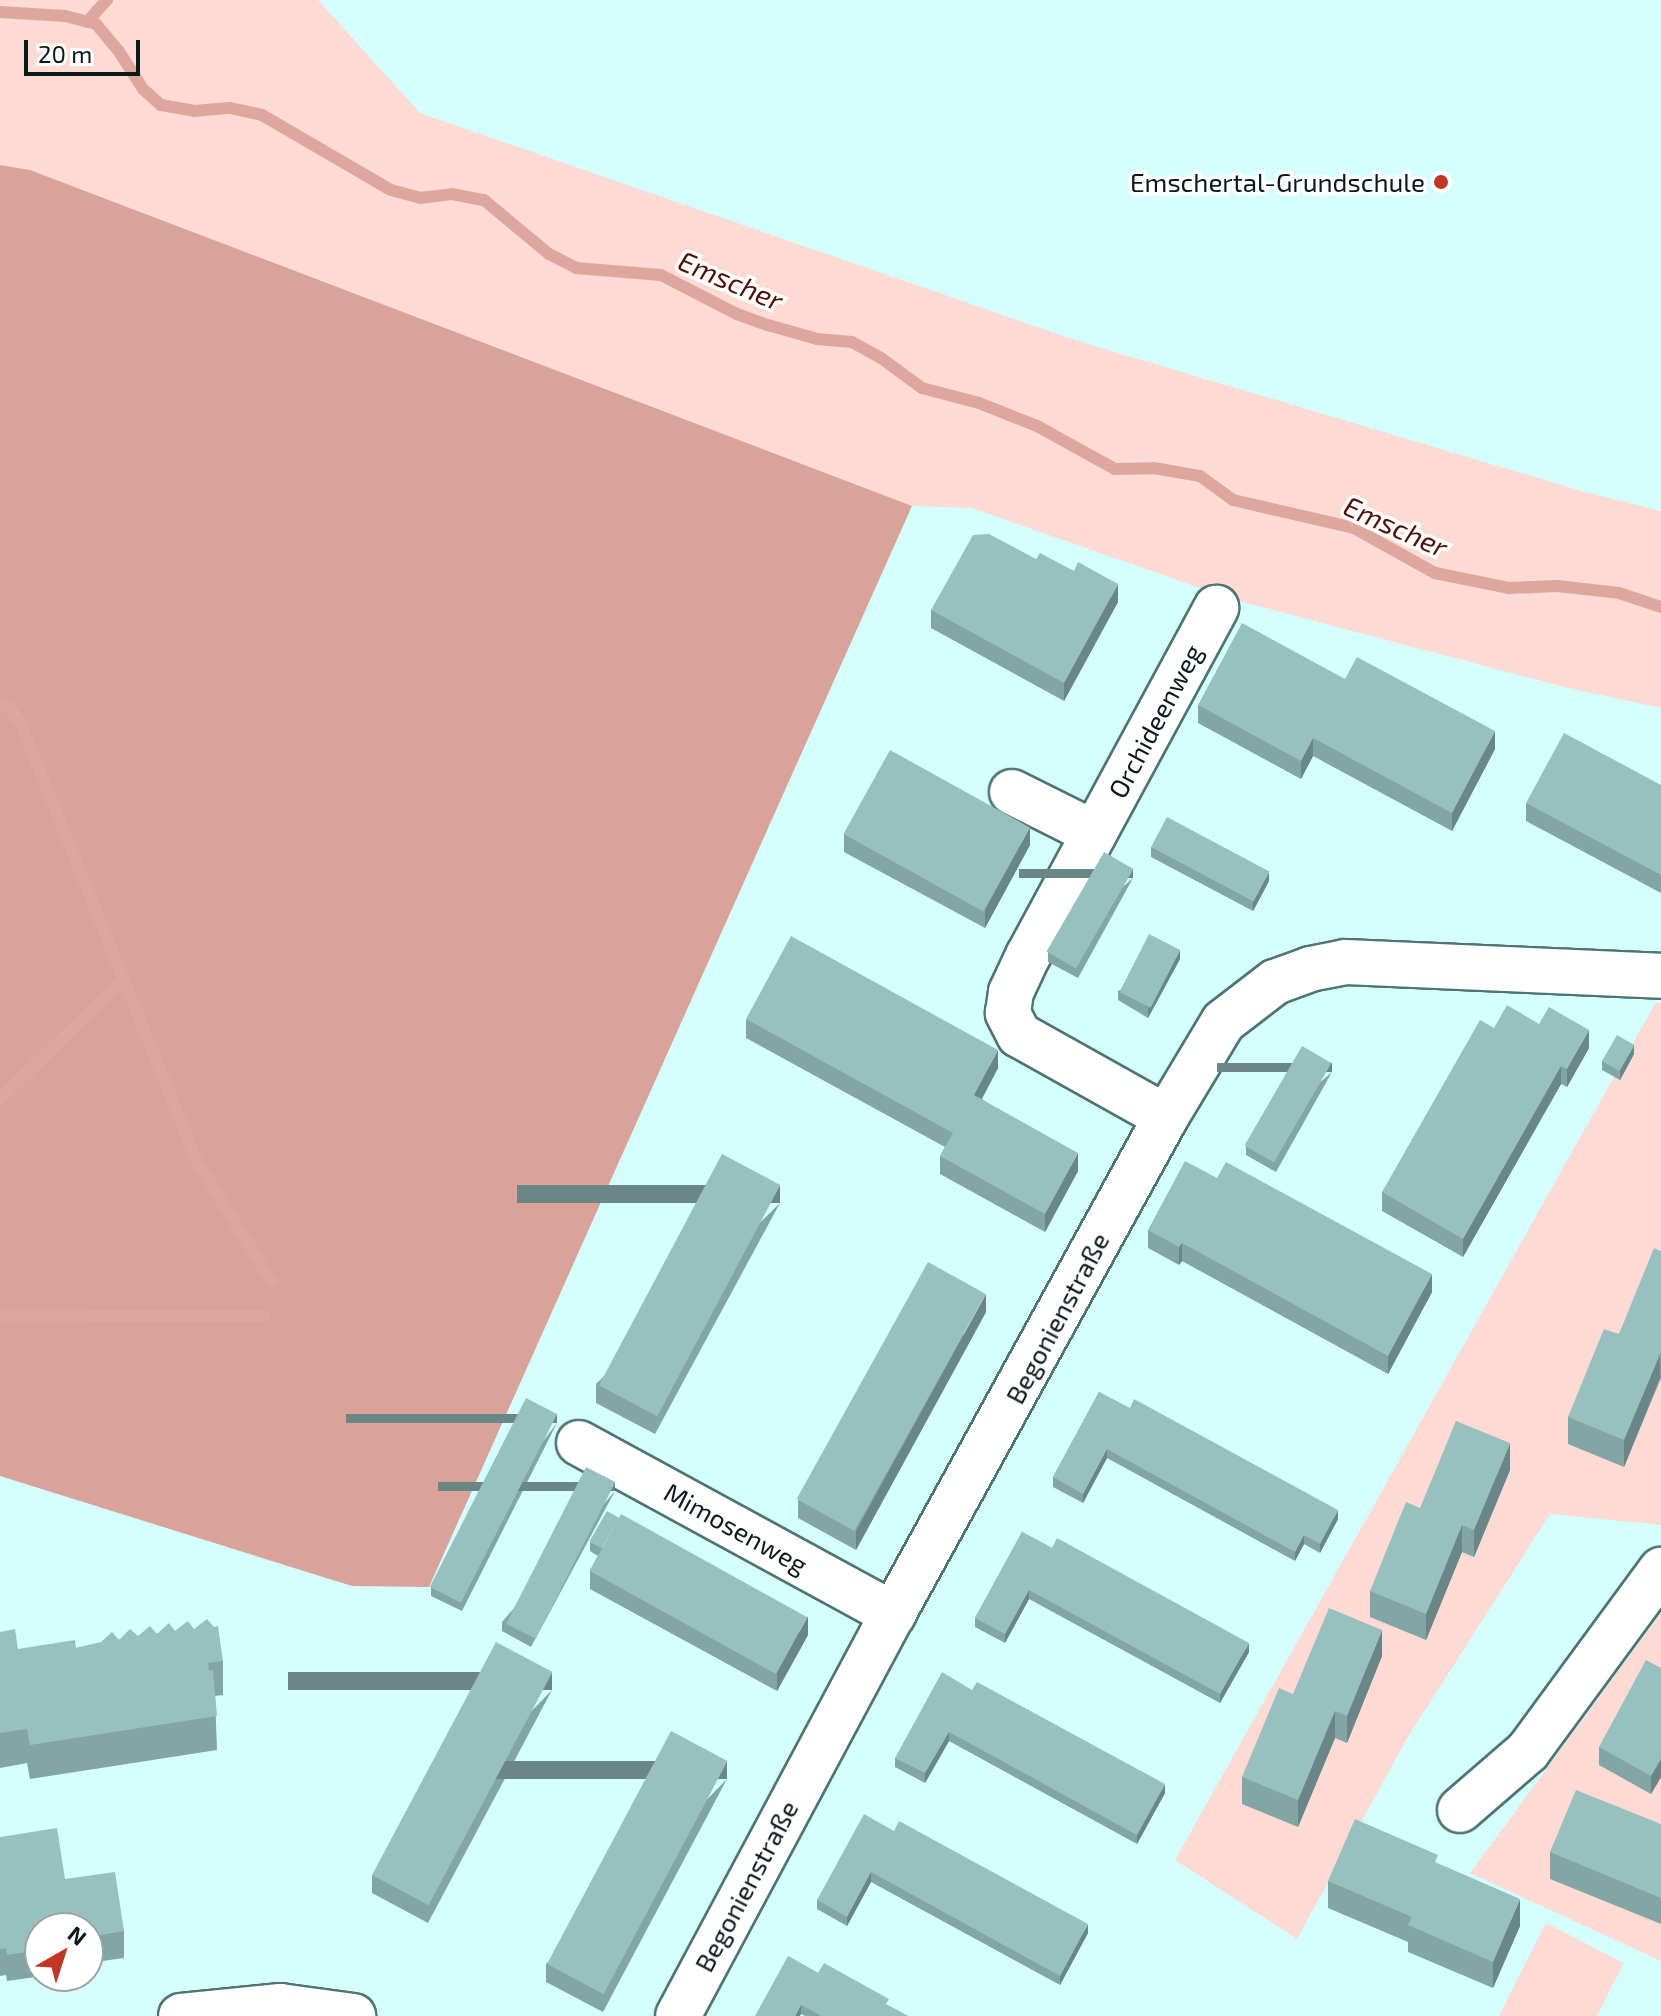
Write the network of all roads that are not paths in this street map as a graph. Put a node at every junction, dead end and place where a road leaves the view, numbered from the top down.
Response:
1 (1216, 608) dead end
2 (1012, 792) dead end
3 (1094, 833) junction
4 (1661, 976) edge
5 (1166, 1117) junction
6 (579, 1443) dead end
7 (1661, 1570) edge
8 (893, 1614) junction
9 (1460, 1810) dead end
10 (181, 2016) edge
11 (353, 2016) edge
12 (678, 2016) edge

1 - 3 street, Orchideenweg
2 - 3 street
3 - 5 street, Orchideenweg
4 - 5 street, Begonienstraße
5 - 8 street, Begonienstraße
6 - 8 street, Mimosenweg
7 - 9 street
8 - 12 street, Begonienstraße
10 - 11 street

